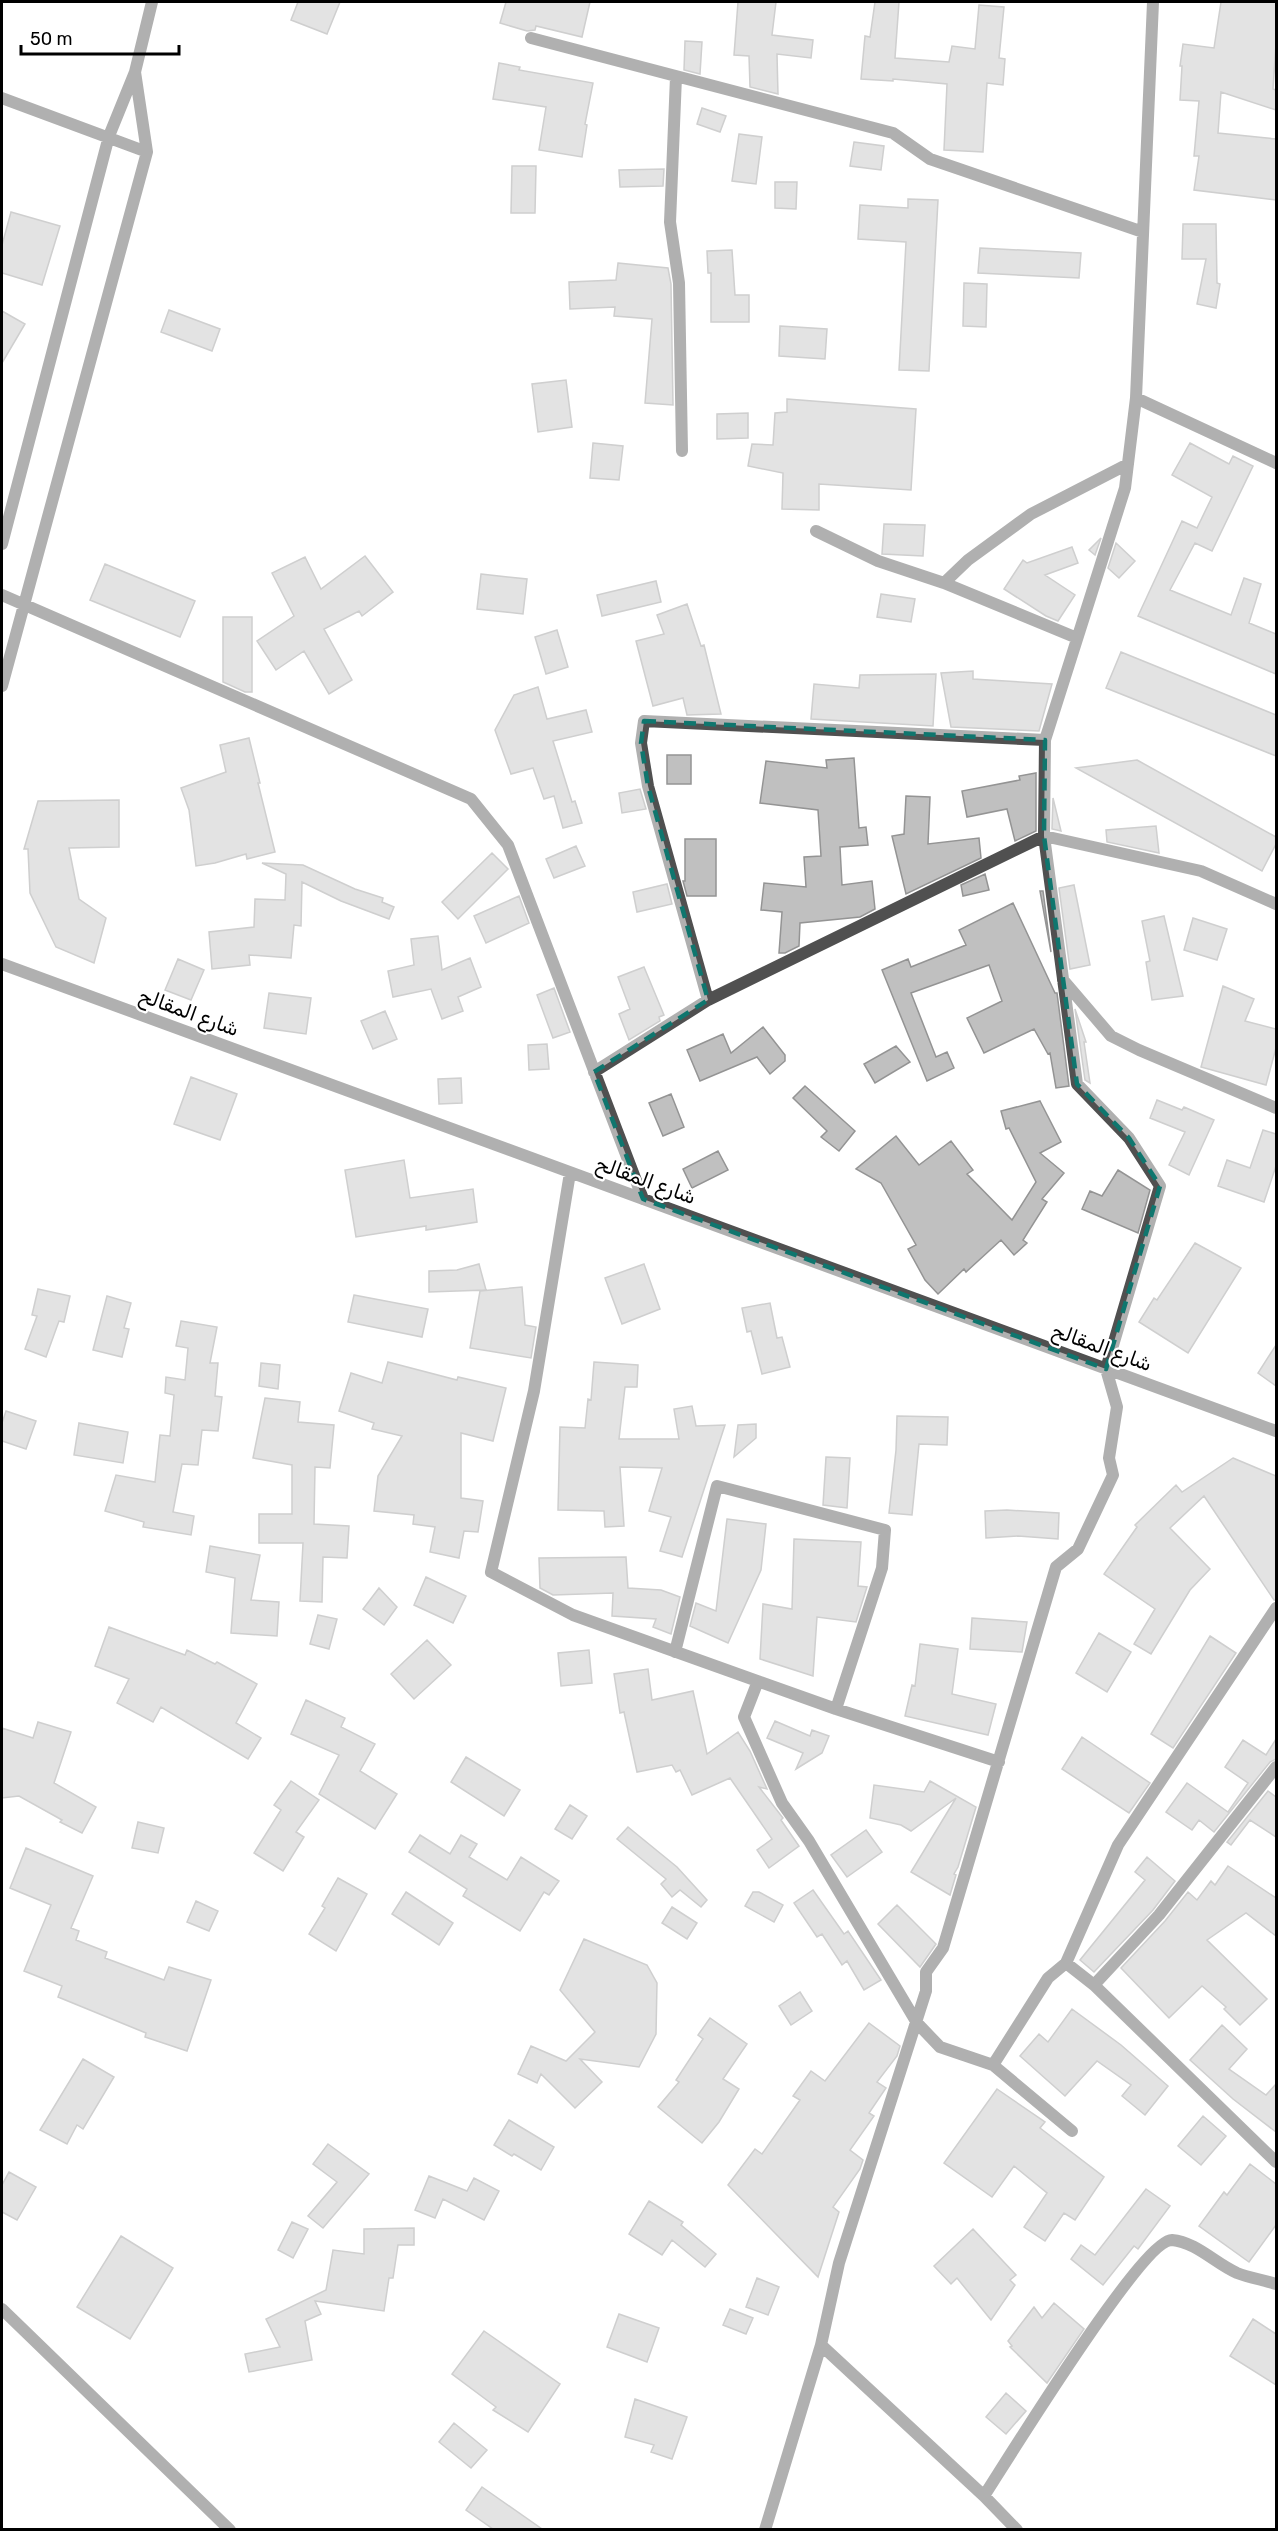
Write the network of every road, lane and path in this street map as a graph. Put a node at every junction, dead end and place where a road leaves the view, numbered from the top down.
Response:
1 (152, 2) edge
2 (1153, 2) edge
3 (531, 38) dead end
4 (135, 72) junction
5 (676, 77) junction
6 (2, 98) edge
7 (109, 136) junction
8 (147, 152) junction
9 (1143, 232) junction
10 (1136, 398) junction
11 (682, 451) dead end
12 (1276, 463) edge
13 (1128, 464) junction
14 (816, 531) dead end
15 (2, 544) edge
16 (944, 583) junction
17 (2, 595) edge
18 (24, 605) junction
19 (1077, 638) junction
20 (2, 686) edge
21 (1045, 740) junction
22 (1044, 836) junction
23 (1276, 904) edge
24 (2, 964) edge
25 (1063, 980) junction
26 (708, 1000) junction
27 (594, 1072) junction
28 (1276, 1108) edge
29 (570, 1173) junction
30 (643, 1199) junction
31 (1106, 1369) junction
32 (1276, 1431) edge
33 (1276, 1608) edge
34 (675, 1652) junction
35 (758, 1681) junction
36 (836, 1709) junction
37 (999, 1762) junction
38 (1276, 1767) edge
39 (1065, 1963) junction
40 (1094, 1985) junction
41 (916, 2023) junction
42 (993, 2065) junction
43 (1072, 2131) dead end
44 (1276, 2162) edge
45 (1276, 2284) edge
46 (2, 2309) edge
47 (821, 2345) junction
48 (984, 2496) junction
49 (230, 2529) edge
50 (765, 2529) edge
51 (1017, 2529) edge

1 - 4 street
2 - 9 street
3 - 5 street
4 - 7 street
4 - 8 street
5 - 9 street
5 - 11 street
6 - 7 street
7 - 8 street
7 - 15 street
8 - 18 street
9 - 10 street
10 - 12 street
10 - 13 street
13 - 16 street
13 - 19 street
14 - 16 street
16 - 19 street
17 - 18 street
18 - 20 street
18 - 27 street
19 - 21 street
21 - 22 street
21 - 26 street
22 - 23 street
22 - 25 street
22 - 26 street
24 - 29 street, شارع المقالح
25 - 28 street
25 - 31 street
26 - 27 street
27 - 30 street
29 - 30 street, شارع المقالح
29 - 34 street
30 - 31 street, شارع المقالح
31 - 32 street, شارع المقالح
31 - 37 street
33 - 39 street
34 - 35 street
34 - 36 street
35 - 36 street
35 - 41 street
36 - 37 street
37 - 41 street
38 - 40 street
39 - 40 street
39 - 42 street
40 - 44 street
41 - 42 street
41 - 47 street
42 - 43 street
45 - 48 street
46 - 49 street
47 - 48 street
47 - 50 street
48 - 51 street

